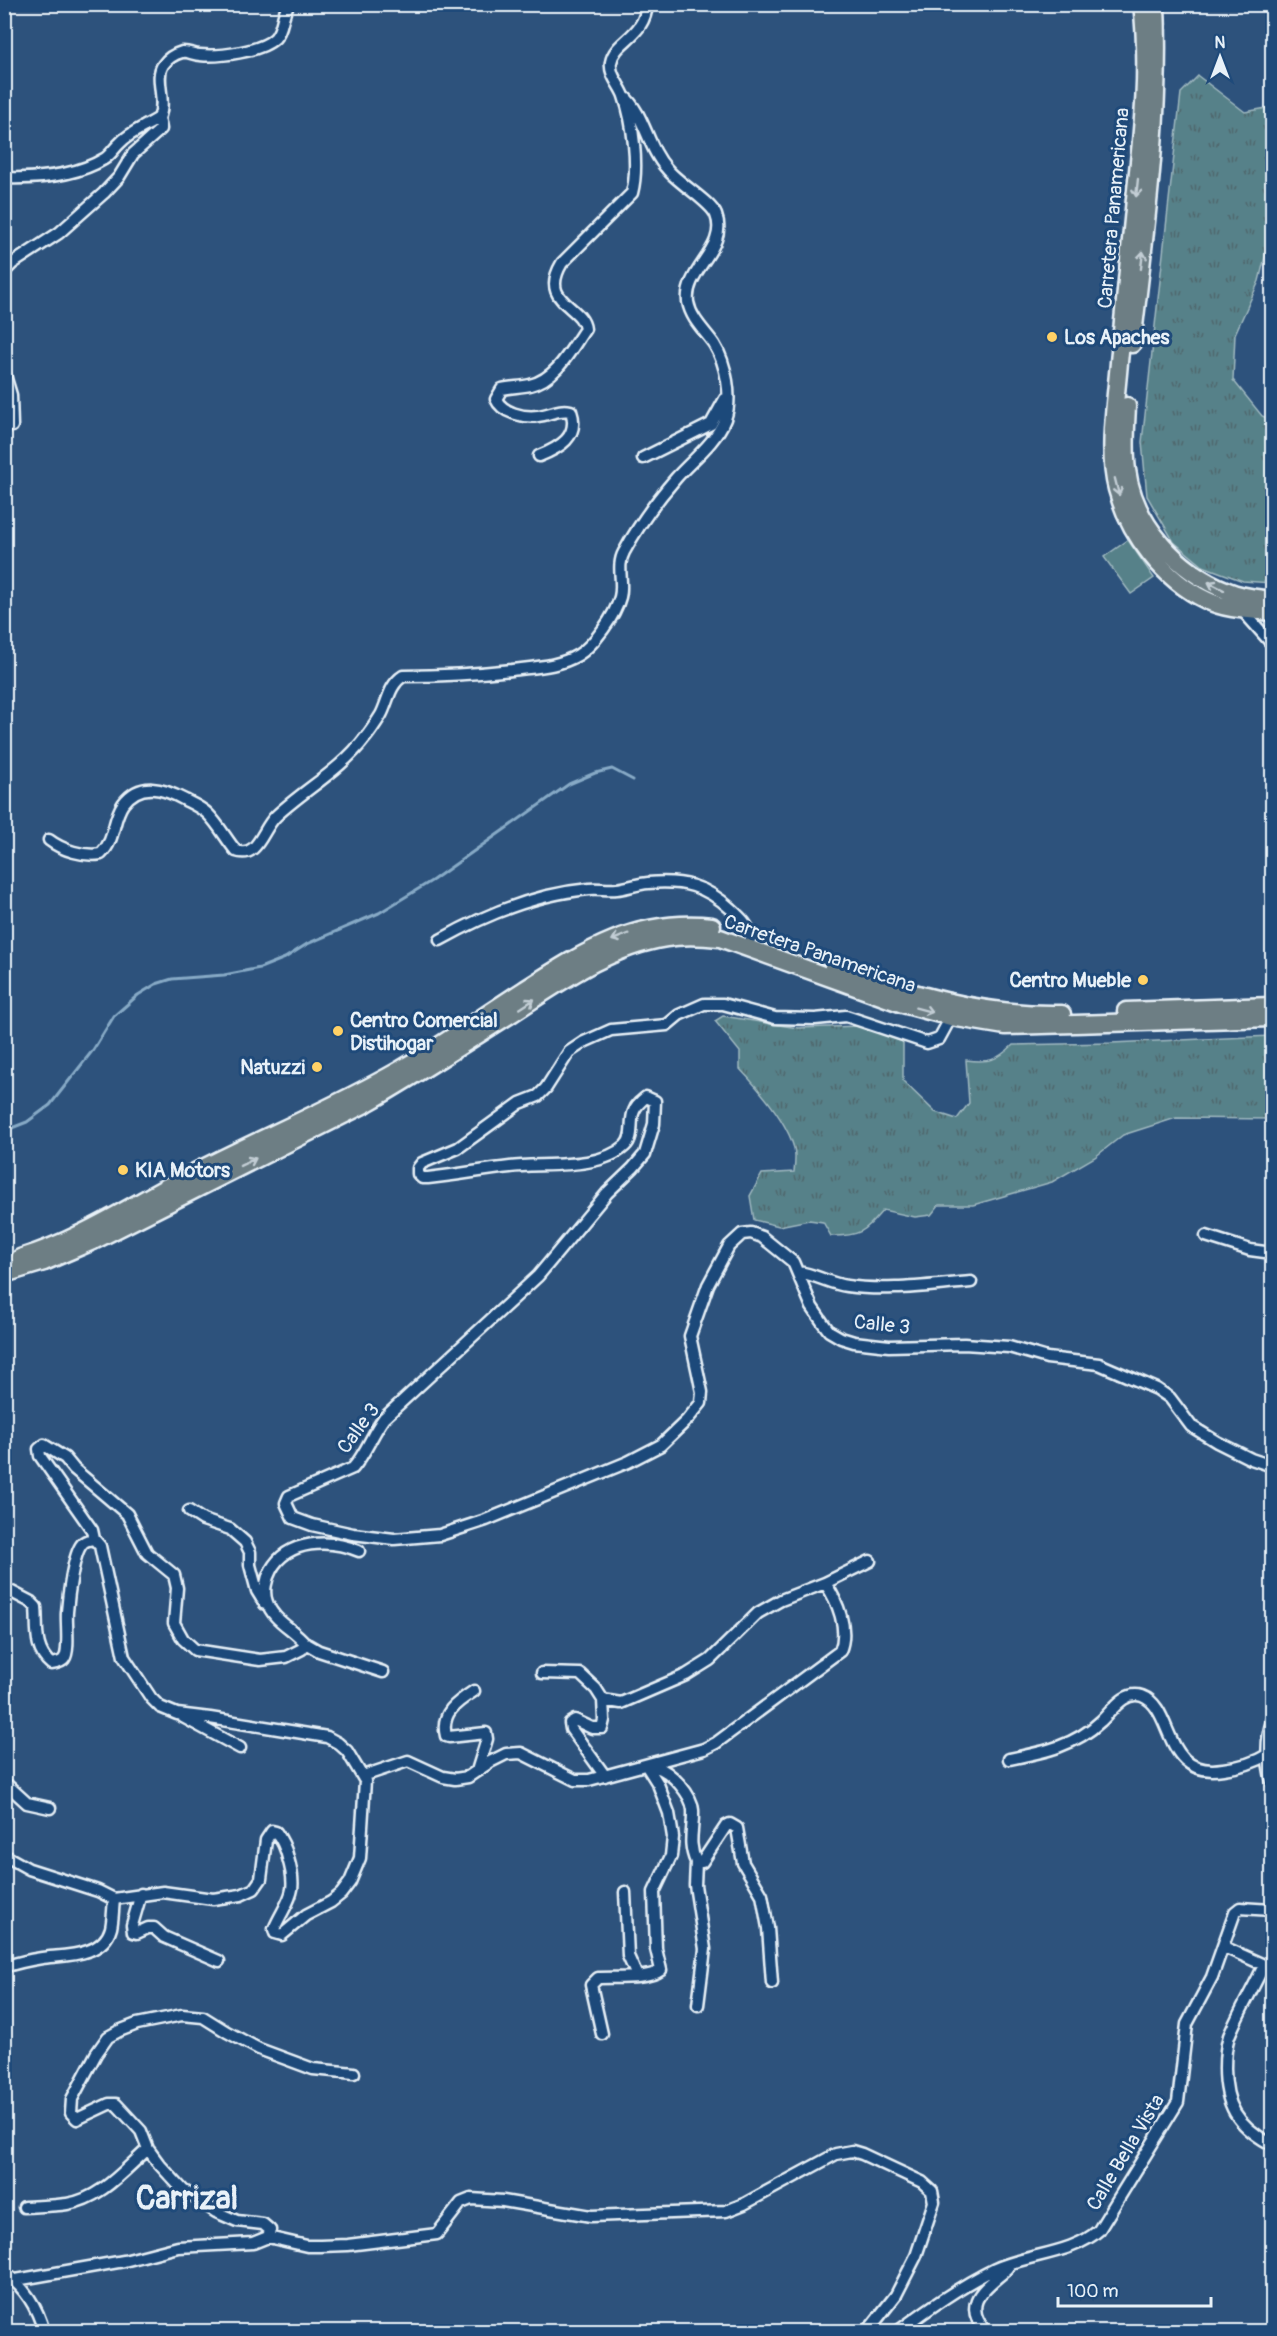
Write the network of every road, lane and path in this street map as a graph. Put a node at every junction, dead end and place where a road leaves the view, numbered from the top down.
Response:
1 (289, 4) edge
2 (647, 4) edge
3 (1142, 4) edge
4 (1156, 4) edge
5 (624, 96) junction
6 (159, 118) junction
7 (4, 178) edge
8 (4, 272) edge
9 (4, 372) edge
10 (727, 394) junction
11 (12, 426) dead end
12 (539, 456) dead end
13 (643, 458) dead end
14 (1272, 600) edge
15 (1242, 609) junction
16 (1272, 612) edge
17 (1272, 644) edge
18 (49, 840) dead end
19 (751, 938) junction
20 (440, 940) dead end
21 (1272, 1006) edge
22 (951, 1017) junction
23 (1272, 1018) edge
24 (1206, 1236) dead end
25 (1272, 1254) edge
26 (4, 1262) edge
27 (798, 1272) junction
28 (4, 1274) edge
29 (971, 1282) dead end
30 (1272, 1466) edge
31 (189, 1511) dead end
32 (94, 1539) junction
33 (359, 1551) dead end
34 (870, 1561) dead end
35 (825, 1583) junction
36 (4, 1588) edge
37 (269, 1608) junction
38 (305, 1643) junction
39 (383, 1672) dead end
40 (542, 1673) dead end
41 (474, 1691) dead end
42 (603, 1700) junction
43 (177, 1714) junction
44 (1272, 1721) edge
45 (240, 1748) dead end
46 (1267, 1755) junction
47 (1010, 1759) dead end
48 (646, 1766) junction
49 (477, 1772) junction
50 (363, 1776) junction
51 (604, 1776) junction
52 (4, 1782) edge
53 (1272, 1782) edge
54 (50, 1808) dead end
55 (4, 1855) edge
56 (696, 1862) junction
57 (625, 1892) dead end
58 (141, 1894) junction
59 (114, 1899) junction
60 (1272, 1910) edge
61 (1224, 1947) junction
62 (219, 1961) dead end
63 (4, 1967) edge
64 (637, 1976) junction
65 (772, 1983) dead end
66 (698, 2005) dead end
67 (602, 2034) dead end
68 (354, 2073) dead end
69 (1269, 2143) dead end
70 (148, 2149) junction
71 (24, 2207) dead end
72 (268, 2237) junction
73 (1014, 2262) junction
74 (4, 2271) edge
75 (16, 2280) junction
76 (44, 2331) edge
77 (867, 2331) edge
78 (897, 2331) edge
79 (986, 2331) edge

1 - 6 street
2 - 5 street
3 -> 15 main road, Carretera Panamericana
14 -> 4 main road, Carretera Panamericana
5 - 10 street
5 - 12 street
6 - 7 street
6 - 8 street
9 - 11 street
10 - 13 street
10 - 18 street
15 - 16 main road, Carretera Panamericana
15 - 17 street
19 - 20 street
19 - 21 main road, Carretera Panamericana
19 -> 26 main road, Carretera Panamericana
22 - 23 main road, Carretera Panamericana
22 - 27 street, Calle 3
28 -> 22 main road, Carretera Panamericana
24 - 25 street
27 - 29 street
27 - 30 street, Calle 3
31 - 37 street
32 - 36 street
32 - 38 street
32 - 43 street
33 - 37 street
34 - 35 street
35 - 42 street
35 - 48 street
37 - 38 street
38 - 39 street
40 - 42 street
41 - 49 street
42 - 51 street
43 - 45 street
43 - 50 street
44 - 46 street
46 - 47 street
46 - 53 street
48 - 51 street
48 - 56 street
48 - 64 street
49 - 50 street
49 - 51 street
50 - 58 street
52 - 54 street
55 - 59 street
56 - 65 street
56 - 66 street
57 - 64 street
58 - 59 street
58 - 62 street
59 - 63 street
60 - 61 street, Calle Bella Vista
61 - 69 street
61 - 73 street, Calle Bella Vista
64 - 67 street
68 - 70 street
70 - 71 street
70 - 72 street
72 - 75 street
72 - 77 street
73 - 78 street, Calle Bella Vista
73 - 79 street
74 - 75 street
75 - 76 street

